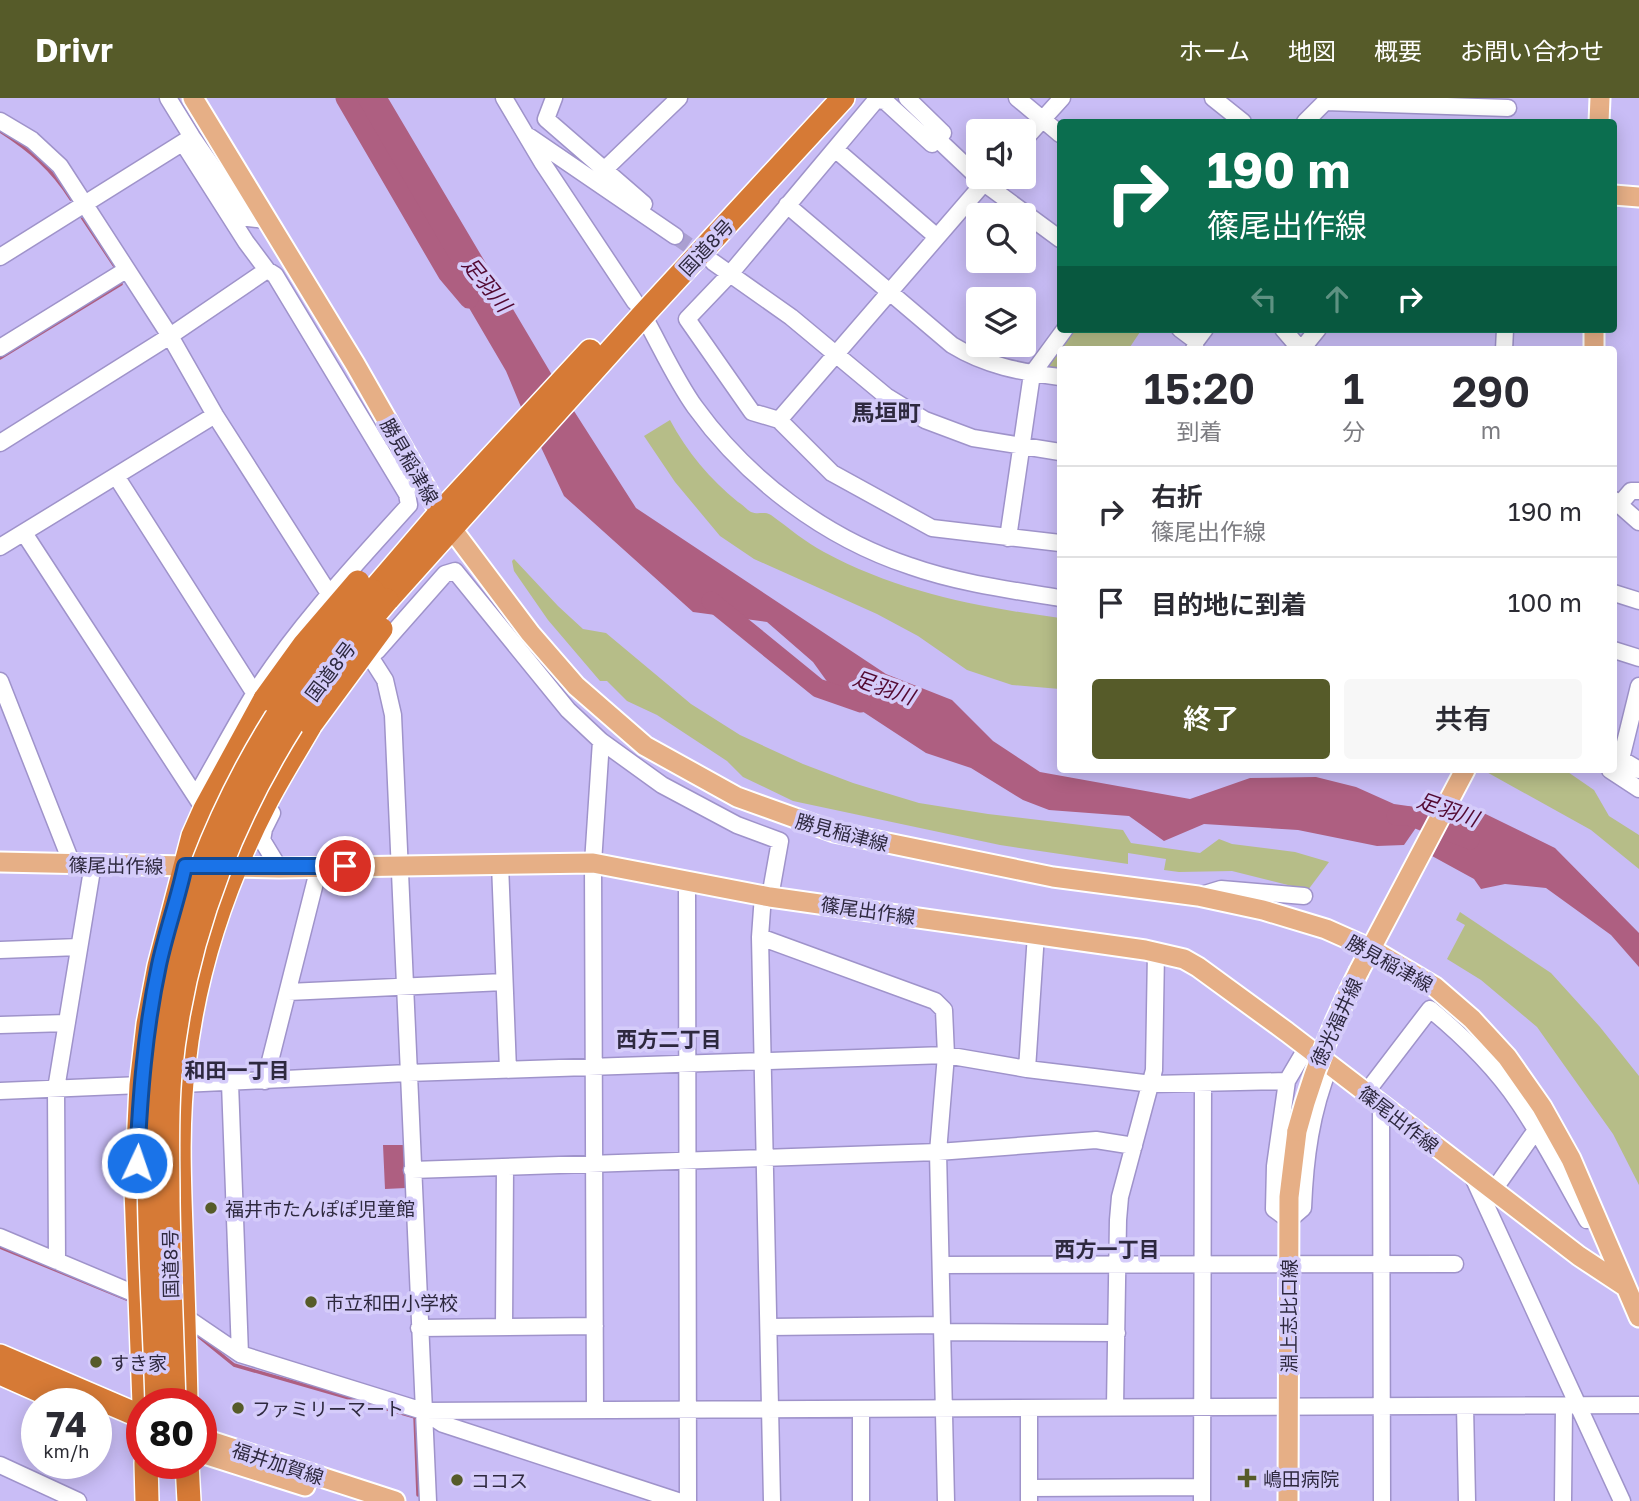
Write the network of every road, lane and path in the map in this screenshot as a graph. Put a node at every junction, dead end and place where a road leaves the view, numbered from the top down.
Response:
1 (168, 98) edge
2 (193, 98) edge
3 (504, 98) edge
4 (513, 98) edge
5 (554, 98) edge
6 (679, 98) edge
7 (821, 98) edge
8 (843, 98) edge
9 (895, 98) edge
10 (907, 98) edge
11 (1017, 98) edge
12 (1062, 98) edge
13 (1213, 98) edge
14 (1600, 98) edge
15 (1327, 100) edge
16 (1441, 102) edge
17 (1508, 110) edge
18 (514, 116) junction
19 (1239, 119) edge
20 (1308, 119) edge
21 (1599, 119) edge
22 (1042, 120) junction
23 (0, 121) edge
24 (1036, 127) edge
25 (1057, 132) edge
26 (525, 134) junction
27 (938, 139) junction
28 (187, 140) junction
29 (835, 149) junction
30 (966, 163) edge
31 (603, 171) junction
32 (978, 189) edge
33 (997, 189) edge
34 (1617, 195) edge
35 (1639, 197) edge
36 (85, 204) junction
37 (787, 205) junction
38 (642, 214) junction
39 (266, 220) junction
40 (675, 236) tunnel mouth
41 (937, 237) junction
42 (1057, 237) edge
43 (0, 256) edge
44 (713, 262) tunnel mouth
45 (126, 270) junction
46 (267, 270) junction
47 (730, 274) junction
48 (890, 292) junction
49 (639, 308) junction
50 (1062, 333) edge
51 (170, 336) junction
52 (0, 348) edge
53 (836, 355) junction
54 (1032, 374) junction
55 (1057, 377) edge
56 (215, 415) junction
57 (779, 420) junction
58 (0, 443) edge
59 (1023, 446) junction
60 (1057, 452) edge
61 (117, 475) junction
62 (1639, 491) edge
63 (1617, 502) edge
64 (1617, 504) edge
65 (450, 515) junction
66 (1639, 522) edge
67 (24, 533) junction
68 (1008, 538) junction
69 (1057, 542) edge
70 (0, 547) edge
71 (1617, 594) edge
72 (329, 595) junction
73 (379, 595) junction
74 (1057, 597) edge
75 (1639, 601) edge
76 (1617, 651) edge
77 (524, 657) junction
78 (371, 658) junction
79 (1639, 658) edge
80 (0, 681) edge
81 (1639, 686) edge
82 (260, 697) junction
83 (604, 711) junction
84 (1617, 717) edge
85 (1630, 721) junction
86 (601, 741) junction
87 (1617, 757) edge
88 (1617, 763) edge
89 (1617, 764) edge
90 (1639, 770) edge
91 (1463, 773) edge
92 (1639, 789) edge
93 (200, 803) junction
94 (0, 862) edge
95 (593, 863) junction
96 (72, 864) junction
97 (93, 864) junction
98 (500, 864) junction
99 (399, 865) junction
100 (185, 866) junction
101 (236, 867) junction
102 (318, 867) junction
103 (279, 868) junction
104 (687, 882) junction
105 (766, 896) junction
106 (1198, 896) junction
107 (1304, 896) dead end
108 (1036, 934) junction
109 (760, 937) junction
110 (1373, 944) junction
111 (79, 947) junction
112 (0, 950) edge
113 (1156, 952) junction
114 (504, 982) junction
115 (404, 986) junction
116 (288, 992) junction
117 (67, 1023) junction
118 (0, 1025) edge
119 (1307, 1047) junction
120 (946, 1055) junction
121 (764, 1061) junction
122 (688, 1064) junction
123 (1330, 1065) junction
124 (594, 1067) junction
125 (1027, 1069) junction
126 (508, 1070) junction
127 (408, 1073) junction
128 (265, 1081) junction
129 (1287, 1081) junction
130 (230, 1083) junction
131 (182, 1084) junction
132 (1152, 1084) junction
133 (1203, 1084) junction
134 (141, 1085) junction
135 (56, 1089) junction
136 (0, 1091) edge
137 (1365, 1094) junction
138 (1381, 1106) junction
139 (1297, 1130) joint
140 (1536, 1130) junction
141 (1134, 1146) junction
142 (938, 1152) junction
143 (766, 1158) junction
144 (688, 1161) junction
145 (594, 1164) junction
146 (505, 1167) junction
147 (412, 1170) junction
148 (1472, 1175) junction
149 (1493, 1191) junction
150 (1597, 1217) junction
151 (1289, 1220) junction
152 (0, 1237) edge
153 (57, 1261) junction
154 (1203, 1264) junction
155 (1288, 1264) junction
156 (1455, 1264) dead end
157 (941, 1265) junction
158 (1118, 1265) junction
159 (1380, 1265) junction
160 (1627, 1288) junction
161 (140, 1296) junction
162 (1639, 1317) edge
163 (184, 1320) junction
164 (595, 1326) junction
165 (504, 1327) junction
166 (769, 1327) junction
167 (419, 1328) junction
168 (942, 1329) junction
169 (1117, 1333) junction
170 (240, 1354) junction
171 (0, 1356) edge
172 (0, 1373) edge
173 (34, 1388) edge
174 (143, 1388) edge
175 (157, 1388) edge
176 (173, 1388) edge
177 (186, 1388) edge
178 (1639, 1405) edge
179 (1288, 1406) junction
180 (1381, 1406) junction
181 (1465, 1406) junction
182 (1570, 1406) junction
183 (1115, 1407) junction
184 (1203, 1407) junction
185 (944, 1408) junction
186 (1029, 1408) junction
187 (688, 1409) junction
188 (771, 1409) junction
189 (861, 1409) junction
190 (483, 1410) junction
191 (595, 1410) junction
192 (126, 1411) edge
193 (423, 1411) junction
194 (482, 1437) junction
195 (217, 1443) edge
196 (217, 1458) edge
197 (0, 1465) edge
198 (146, 1479) edge
199 (158, 1479) edge
200 (176, 1479) edge
201 (188, 1479) edge
202 (1029, 1494) edge
203 (1202, 1494) edge
204 (60, 1497) edge
205 (78, 1501) edge
206 (147, 1501) edge
207 (159, 1501) edge
208 (177, 1501) edge
209 (189, 1501) edge
210 (352, 1501) edge
211 (395, 1501) edge
212 (428, 1501) edge
213 (678, 1501) edge
214 (688, 1501) edge
215 (772, 1501) edge
216 (861, 1501) edge
217 (946, 1501) edge
218 (1288, 1501) edge
219 (1382, 1501) edge
220 (1467, 1501) edge
221 (1563, 1501) edge
222 (1622, 1501) edge

1 - 28 street
2 - 39 main road, 勝見稲津線
3 - 18 street
4 - 18 street
5 - 31 street
6 - 31 street
7 - 49 highway, 国道8号
8 - 49 highway, 国道8号
9 - 27 street
10 - 27 street
11 - 22 street
12 - 22 street
13 - 19 street
14 - 21 main road
15 - 16 street
15 - 20 street
16 - 17 street
18 - 26 street
22 - 24 street
22 - 25 street
23 - 36 street
26 - 38 street
26 - 49 street
27 - 29 street
27 - 30 street
28 - 36 street
28 - 39 street
28 - 46 street
29 - 37 street
29 - 41 street
31 - 38 street
32 - 41 street
33 - 42 street
34 - 35 main road
36 - 43 street
36 - 45 street
37 - 47 street
37 - 48 street
38 - 40 street
39 - 65 main road, 勝見稲津線
41 - 48 street
44 - 47 street
45 - 51 street
45 - 52 street
46 - 51 street
46 - 72 street
47 - 53 street
47 - 57 street
48 - 53 street
48 - 54 street
49 - 65 highway, 国道8号
49 - 74 street
50 - 54 street
51 - 56 street
51 - 58 street
53 - 57 street
53 - 59 street
54 - 55 street
54 - 59 street
56 - 61 street
56 - 72 street
57 - 68 street
59 - 60 street
59 - 68 street
61 - 67 street
61 - 82 street
62 - 63 street
64 - 66 street
65 - 73 highway, 国道8号
65 - 83 main road, 勝見稲津線
67 - 70 street
67 - 93 street
68 - 69 street
71 - 75 street
72 - 78 street
72 - 82 street
73 - 82 highway, bridge
73 - 101 highway, bridge
73 - 175 highway, 国道8号, bridge
73 - 176 highway, 国道8号, bridge
76 - 79 street
77 - 78 street
77 - 83 street
77 - 86 street
78 - 99 street
78 - 103 street
80 - 96 street
81 - 85 street
82 - 93 highway
83 - 106 main road, 勝見稲津線
84 - 85 street
85 - 87 street
86 - 95 street
86 - 105 street
88 - 90 street
89 - 92 street
91 - 110 main road, 徳光福井線
93 - 100 highway
94 - 96 main road, 篠尾出作線
95 - 98 main road, 篠尾出作線
95 - 104 main road, 篠尾出作線
95 - 124 street
96 - 97 main road, 篠尾出作線
97 - 100 main road, 篠尾出作線
97 - 111 street
98 - 99 main road, 篠尾出作線
98 - 114 street
99 - 102 main road, 篠尾出作線
99 - 115 street
100 - 101 main road, 篠尾出作線
100 - 134 highway
101 - 103 main road, 篠尾出作線
101 - 131 highway
102 - 103 main road, 篠尾出作線
102 - 116 street
104 - 105 main road, 篠尾出作線
104 - 122 street
105 - 108 main road, 篠尾出作線
105 - 109 street
106 - 107 street
106 - 110 main road, 勝見稲津線
108 - 113 main road, 篠尾出作線
108 - 125 street
109 - 120 street
109 - 121 street
110 - 139 main road, 徳光福井線, bridge
110 - 150 main road, 勝見稲津線
111 - 112 street
111 - 117 street
113 - 119 main road, 篠尾出作線
113 - 132 street
114 - 115 street
114 - 126 street
115 - 116 street
115 - 127 street
116 - 128 street
117 - 118 street
117 - 135 street
119 - 123 main road, 篠尾出作線
119 - 129 street
120 - 121 street
120 - 125 street
120 - 142 street
121 - 122 street
121 - 143 street
122 - 124 street
122 - 144 street
123 - 137 main road, 篠尾出作線
123 - 151 street
124 - 126 street
124 - 145 street
125 - 132 street
126 - 127 street
127 - 128 street
127 - 147 street
128 - 130 street
129 - 133 street
129 - 151 street
130 - 131 street
130 - 170 street
131 - 163 highway
132 - 133 street
132 - 141 street
133 - 154 street
134 - 135 street
134 - 161 highway
135 - 136 street
135 - 153 street
137 - 138 main road, 篠尾出作線
137 - 140 street
138 - 148 main road, 篠尾出作線
138 - 159 street
139 - 151 main road, 淵上志比口線
140 - 149 street
140 - 150 street
141 - 142 street
141 - 158 street
142 - 143 street
142 - 157 street
143 - 144 street
143 - 166 street
144 - 145 street
144 - 187 street
145 - 146 street
145 - 164 street
146 - 147 street
146 - 165 street
147 - 167 street
148 - 149 main road, 篠尾出作線
148 - 182 street
149 - 160 main road, 篠尾出作線
150 - 160 main road, 勝見稲津線
151 - 155 main road, 淵上志比口線
152 - 153 street
153 - 161 street
154 - 155 street
154 - 158 street
154 - 184 street
155 - 159 street
155 - 179 main road, 淵上志比口線
156 - 159 street
157 - 158 street
157 - 168 street
158 - 169 street
159 - 180 street
160 - 162 main road, 勝見稲津線
161 - 174 highway
163 - 170 street
163 - 177 highway
164 - 165 street
164 - 191 street
165 - 167 street
166 - 168 street
166 - 188 street
167 - 193 street
168 - 169 street
168 - 185 street
169 - 183 street
170 - 193 street
171 - 192 highway
172 - 173 highway
178 - 182 street
179 - 180 street
179 - 184 street
179 - 218 main road, 淵上志比口線
180 - 181 street
180 - 219 street
181 - 182 street
181 - 220 street
182 - 221 street
182 - 222 street
183 - 184 street
183 - 186 street
184 - 203 street
185 - 186 street
185 - 189 street
185 - 217 street
186 - 202 street
187 - 188 street
187 - 191 street
187 - 214 street
188 - 189 street
188 - 215 street
189 - 216 street
190 - 191 street
190 - 193 street
190 - 194 street
193 - 194 street
193 - 212 street
194 - 213 street
195 - 211 main road, 福井加賀線
196 - 210 main road, 福井加賀線
197 - 204 street
198 - 206 highway
199 - 207 highway
200 - 208 highway
201 - 209 highway
202 - 203 street
204 - 205 street

